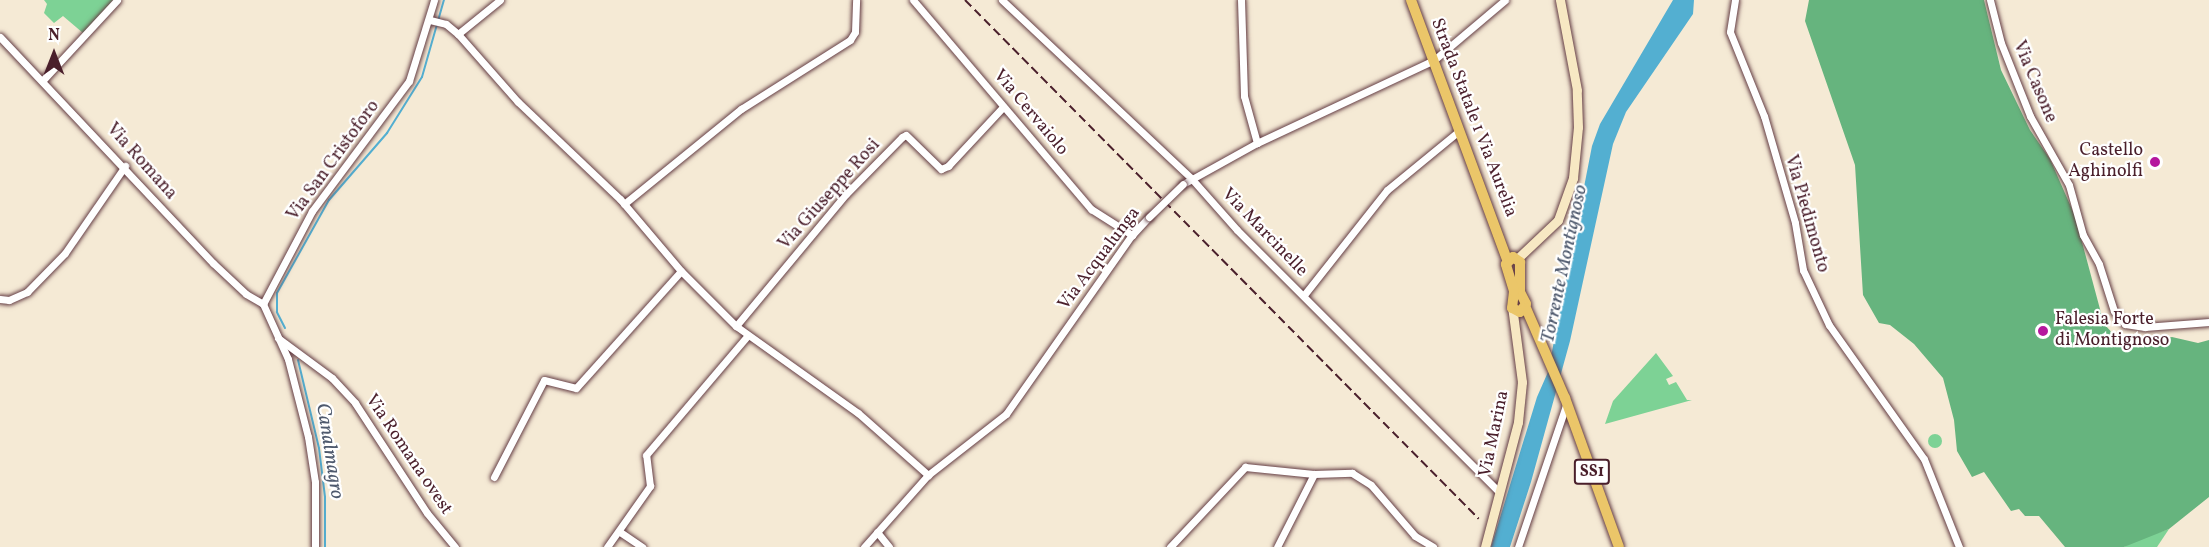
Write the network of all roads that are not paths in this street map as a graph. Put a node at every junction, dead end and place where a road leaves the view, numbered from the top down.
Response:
1 (117, 0) edge
2 (434, 0) edge
3 (500, 0) edge
4 (856, 0) edge
5 (914, 0) edge
6 (1002, 0) edge
7 (1241, 0) edge
8 (1411, 0) edge
9 (1505, 0) edge
10 (1560, 0) edge
11 (1735, 0) edge
12 (1990, 0) edge
13 (432, 20) junction
14 (458, 34) junction
15 (0, 37) edge
16 (1434, 60) junction
17 (43, 80) junction
18 (1003, 107) junction
19 (1462, 128) junction
20 (1257, 143) junction
21 (125, 166) junction
22 (1191, 178) junction
23 (624, 204) junction
24 (1132, 235) junction
25 (1514, 261) junction
26 (681, 271) junction
27 (1304, 295) junction
28 (0, 299) edge
29 (263, 304) junction
30 (1518, 309) junction
31 (2209, 322) edge
32 (736, 326) junction
33 (748, 335) junction
34 (278, 338) junction
35 (1566, 400) junction
36 (1314, 474) junction
37 (928, 475) junction
38 (494, 477) dead end
39 (1499, 492) junction
40 (620, 532) junction
41 (877, 532) junction
42 (315, 547) edge
43 (455, 547) edge
44 (607, 547) edge
45 (642, 547) edge
46 (864, 547) edge
47 (889, 547) edge
48 (1170, 547) edge
49 (1277, 547) edge
50 (1433, 547) edge
51 (1485, 547) edge
52 (1518, 547) edge
53 (1619, 547) edge
54 (1959, 547) edge

1 - 17 street
2 - 13 street, Via San Cristoforo
3 - 14 street
4 - 23 street
5 - 18 street, Via Cervaiolo
6 - 22 street, Via Marcinelle
7 - 20 street
8 - 16 main road, Strada Statale 1 Via Aurelia
9 - 16 street, Via Acqualunga
10 - 25 street
11 - 54 street, Via Piedimonto
12 - 31 street, Via Casone
13 - 14 street
13 - 29 street, Via San Cristoforo
14 - 23 street
15 - 17 street, Via Romana
16 - 19 main road, Strada Statale 1 Via Aurelia
16 - 20 street, Via Acqualunga
17 - 21 street, Via Romana
18 - 24 street, Via Cervaiolo
18 - 32 street, Via Giuseppe Rosi
19 - 25 main road, Strada Statale 1 Via Aurelia
19 - 27 street
20 - 22 street, Via Acqualunga
21 - 28 street
21 - 29 street, Via Romana
22 - 24 street, Via Acqualunga, bridge
22 - 27 street, Via Marcinelle
23 - 26 street
24 - 37 street, Via Acqualunga
25 - 30 main road
26 - 32 street
26 - 38 street
27 - 39 street, Via Marcinelle
29 - 34 street
30 - 35 main road, SS1
30 - 39 street, Via Marina
32 - 33 street
33 - 37 street
33 - 40 street
34 - 42 street
34 - 43 street, Via Romana ovest
35 - 52 street
35 - 53 main road, SS1
36 - 48 street
36 - 49 street
36 - 50 street
37 - 41 street, Via Acqualunga
39 - 51 street, Via Marina
40 - 44 street
40 - 45 street
41 - 46 street, Via Acqualunga
41 - 47 street

